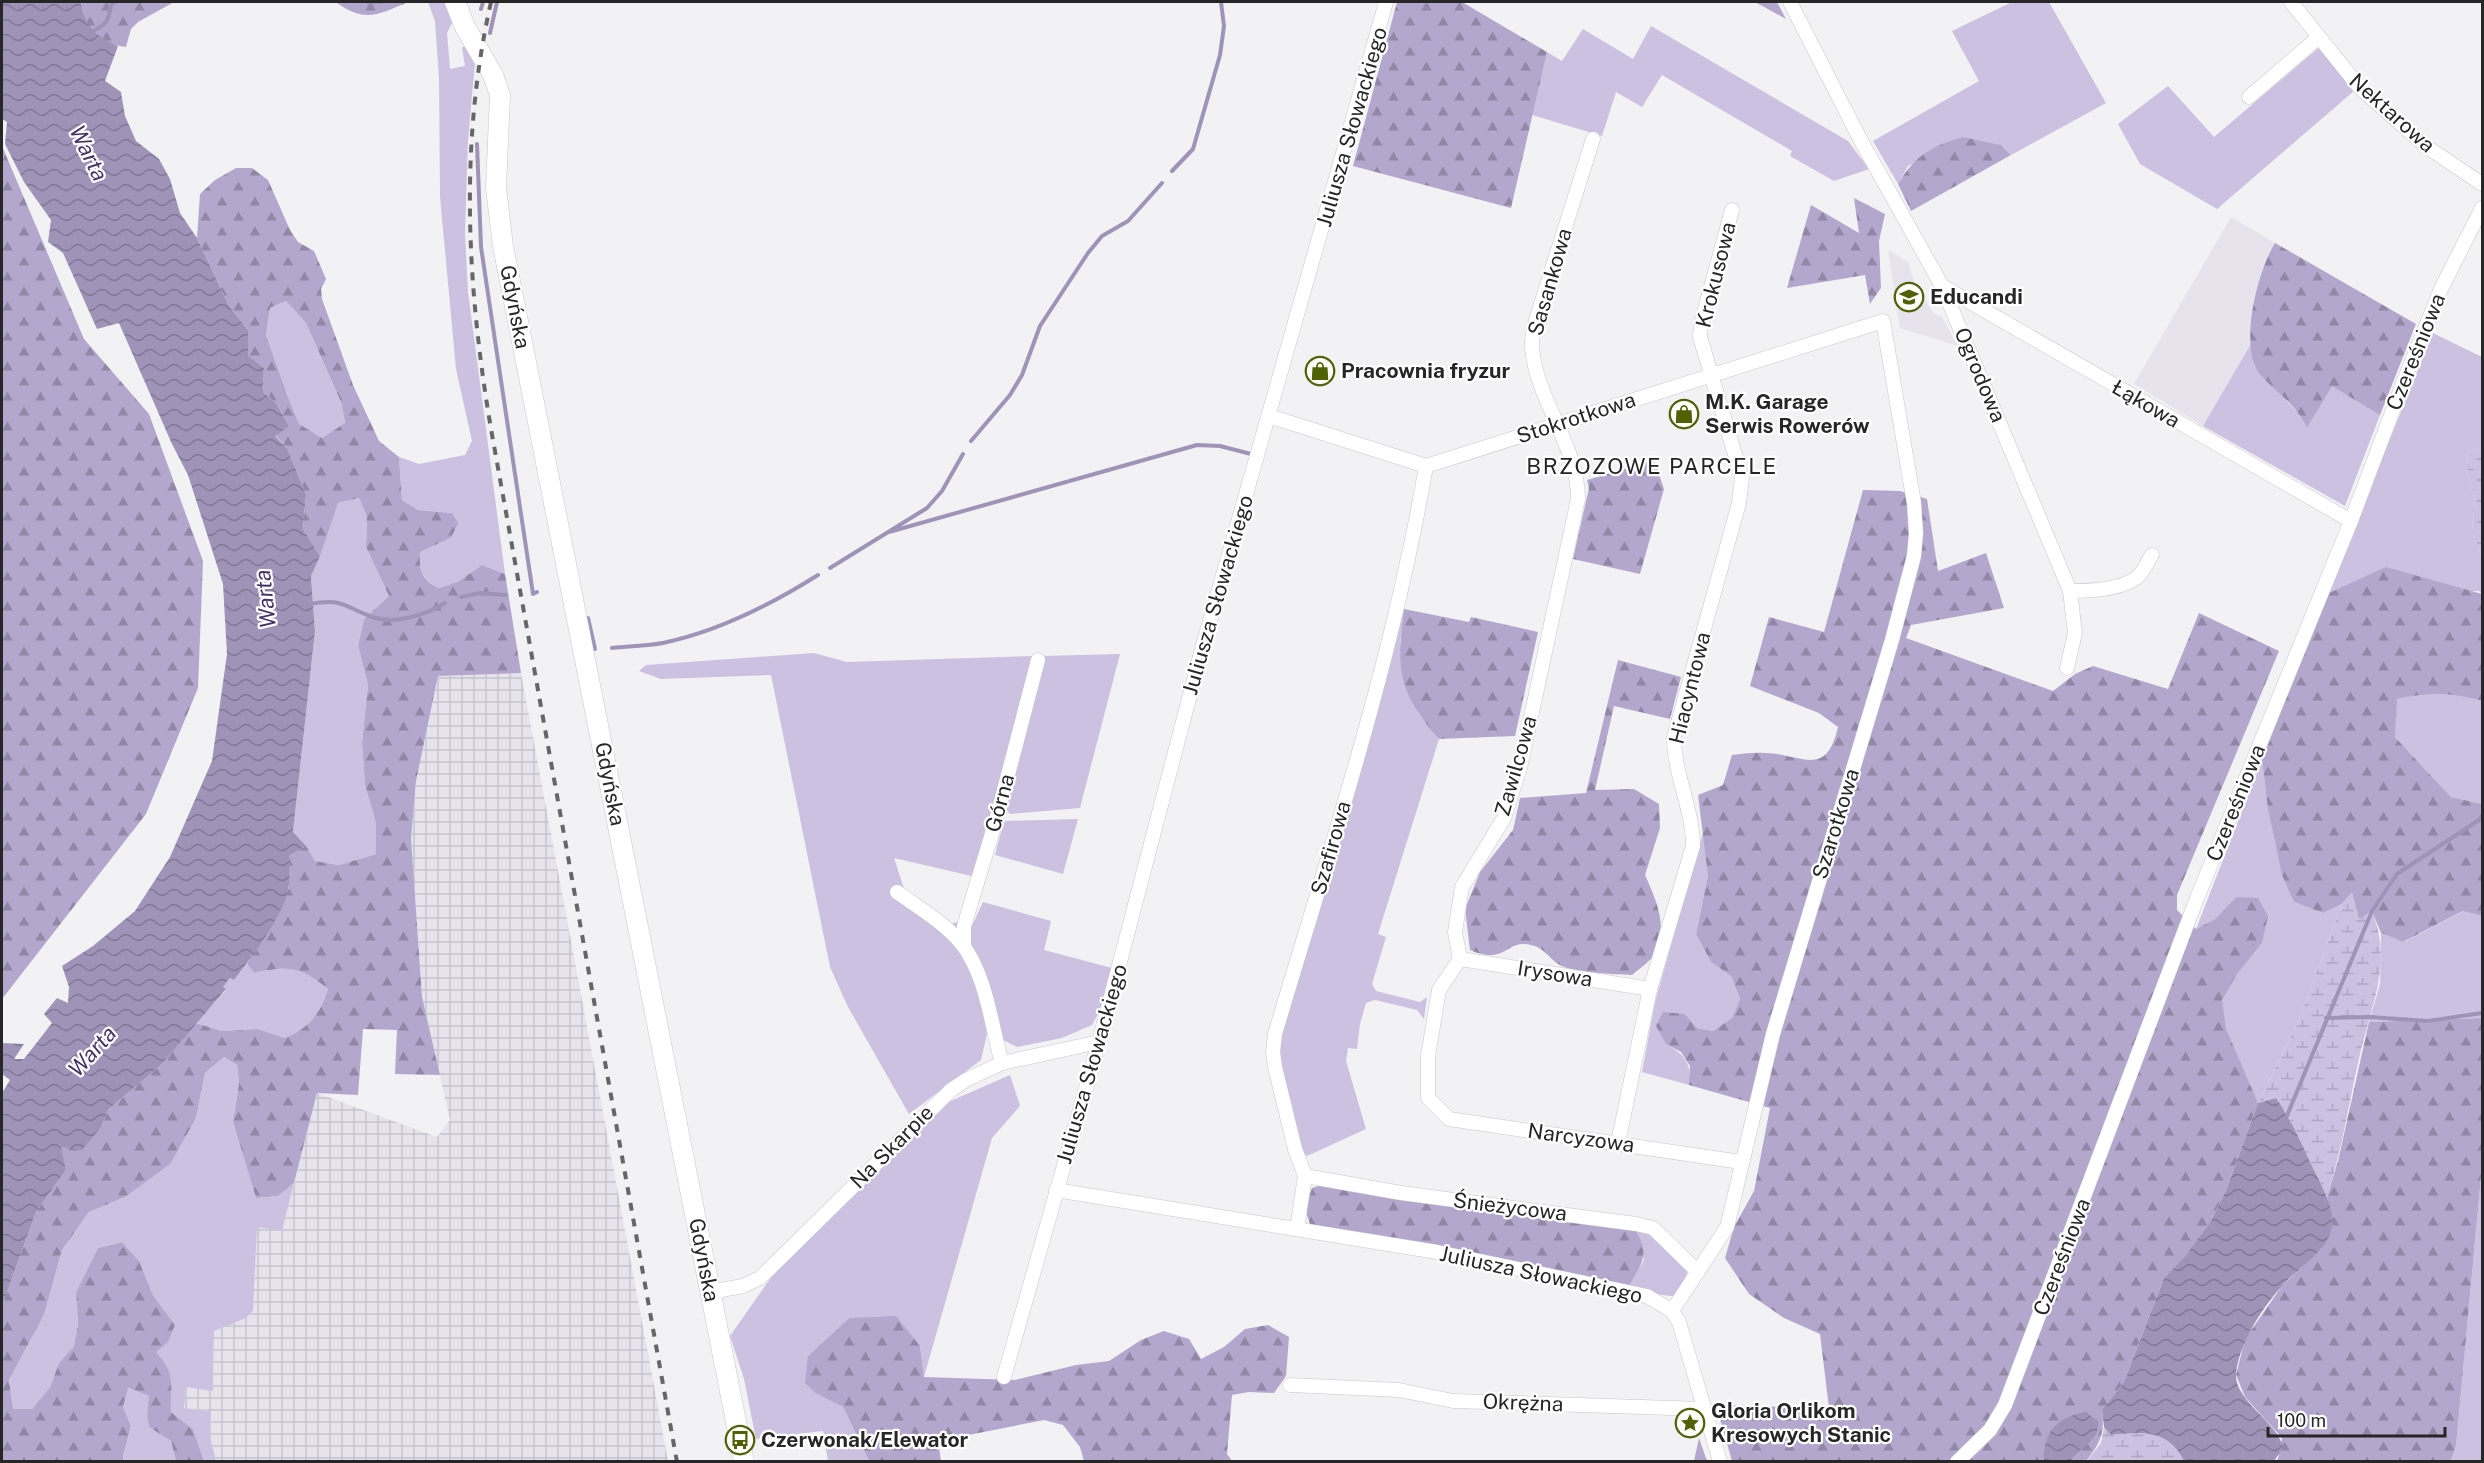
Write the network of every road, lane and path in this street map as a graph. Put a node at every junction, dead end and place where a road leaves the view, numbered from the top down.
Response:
1 (455, 2) edge
2 (1386, 2) edge
3 (1790, 2) edge
4 (2291, 2) edge
5 (2319, 37) junction
6 (2249, 97) dead end
7 (1593, 139) dead end
8 (2482, 184) edge
9 (2482, 208) edge
10 (1732, 210) dead end
11 (1942, 286) junction
12 (1883, 321) joint
13 (1710, 374) junction
14 (1269, 416) junction
15 (1556, 424) junction
16 (1426, 466) junction
17 (2351, 521) junction
18 (2152, 555) dead end
19 (2070, 591) junction
20 (1038, 660) dead end
21 (2067, 668) dead end
22 (897, 892) dead end
23 (964, 946) junction
24 (1460, 959) junction
25 (1650, 989) junction
26 (1099, 1042) junction
27 (1002, 1063) junction
28 (1618, 1143) junction
29 (1741, 1162) junction
30 (1305, 1176) junction
31 (1056, 1190) junction
32 (1297, 1229) junction
33 (1698, 1272) junction
34 (710, 1292) junction
35 (1672, 1311) junction
36 (1004, 1377) dead end
37 (1290, 1385) dead end
38 (1703, 1409) junction
39 (744, 1461) edge
40 (1719, 1461) edge
41 (1957, 1461) edge

1 - 34 main road, Gdyńska
2 - 14 street, Juliusza Słowackiego
3 - 11 street, Ogrodowa
4 - 5 street, Nektarowa
5 - 6 street
5 - 8 street, Nektarowa
7 - 15 street, Sasankowa
9 - 17 street, Czereśniowa
10 - 13 street, Krokusowa
11 - 17 street, Łąkowa
11 - 19 street, Ogrodowa
12 - 13 street, Stokrotkowa
12 - 29 street, Szarotkowa
13 - 15 street, Stokrotkowa
13 - 25 street, Hiacyntowa
14 - 16 street
14 - 26 street, Juliusza Słowackiego
15 - 16 street, Stokrotkowa
15 - 24 street, Zawilcowa
16 - 30 street, Szafirowa
17 - 41 street, Czereśniowa
18 - 19 street
19 - 21 street, Ogrodowa
20 - 23 street, Górna
22 - 23 street
23 - 27 street
24 - 25 street, Irysowa
24 - 28 street, Narcyzowa
25 - 28 street, Hiacyntowa
26 - 27 street, Na Skarpie
26 - 31 street, Juliusza Słowackiego
27 - 34 street, Na Skarpie
28 - 29 street, Narcyzowa
29 - 33 street, Szarotkowa
30 - 32 street, Szafirowa
30 - 33 street, Śnieżycowa
31 - 32 street, Juliusza Słowackiego
31 - 36 street, Juliusza Słowackiego
32 - 35 street, Juliusza Słowackiego
33 - 35 street, Szarotkowa
34 - 39 main road, Gdyńska
35 - 38 street
37 - 38 street, Okrężna
38 - 40 street

